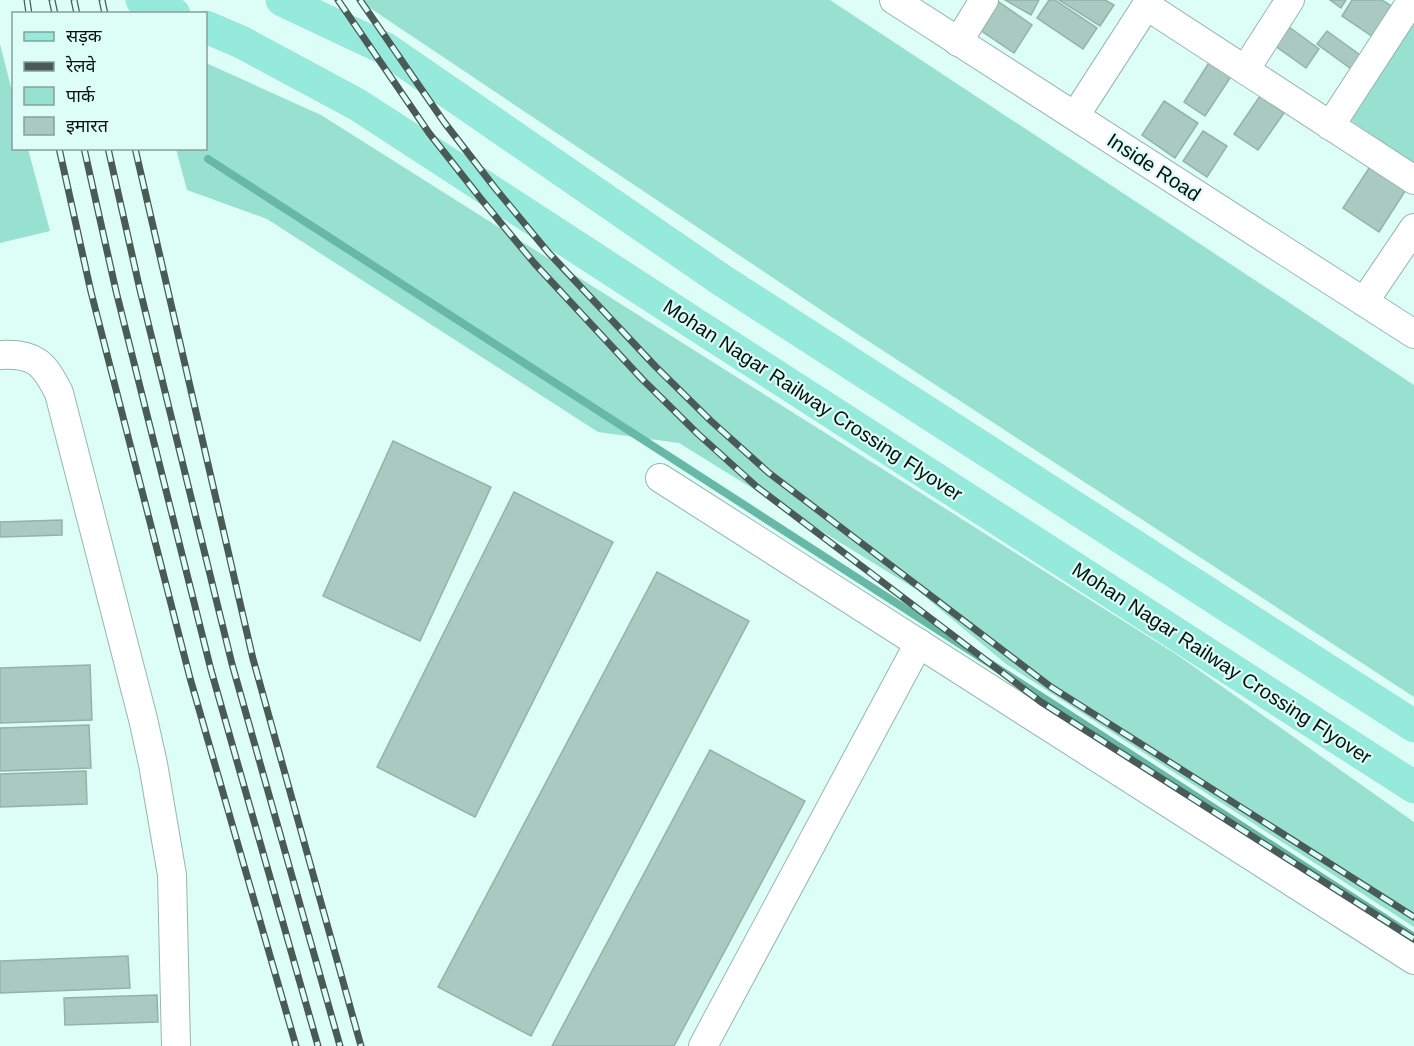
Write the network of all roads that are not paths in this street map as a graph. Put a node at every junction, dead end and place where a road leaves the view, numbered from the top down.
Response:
1 (142, 0) edge
2 (282, 0) edge
3 (894, 0) edge
4 (984, 0) edge
5 (1290, 0) edge
6 (1412, 0) edge
7 (1148, 3) edge
8 (169, 12) edge
9 (207, 27) edge
10 (958, 42) junction
11 (1245, 70) junction
12 (1075, 116) junction
13 (1330, 126) junction
14 (1414, 180) edge
15 (1414, 228) edge
16 (1364, 302) junction
17 (1414, 334) edge
18 (0, 355) edge
19 (660, 478) dead end
20 (919, 643) junction
21 (1414, 726) edge
22 (1414, 787) edge
23 (1414, 960) edge
24 (176, 1046) edge
25 (703, 1046) edge

1 - 8 main road
2 - 21 main road
3 - 10 street, Inside Road
4 - 10 street
5 - 11 street
6 - 13 street
7 - 11 street
7 - 12 street
9 - 22 main road, Mohan Nagar Railway Crossing Flyover
10 - 12 street, Inside Road
11 - 13 street
12 - 16 street, Inside Road
13 - 14 street
15 - 16 street
16 - 17 street, Inside Road
18 - 24 street
19 - 20 street
20 - 23 street
20 - 25 street

